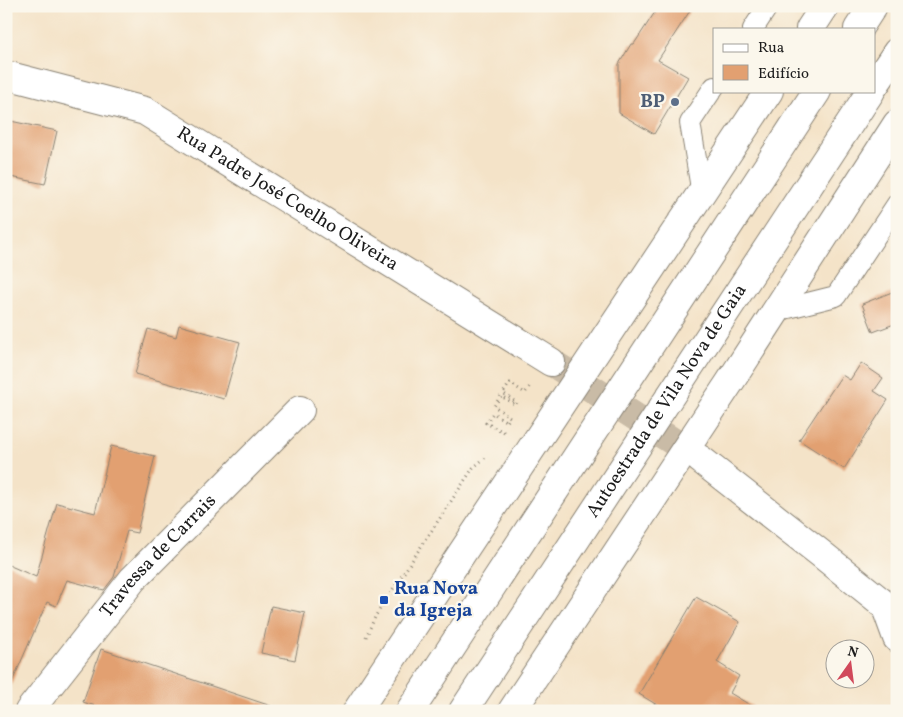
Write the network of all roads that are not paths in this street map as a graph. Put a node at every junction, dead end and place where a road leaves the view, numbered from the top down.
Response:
1 (768, 6) edge
2 (825, 6) edge
3 (873, 6) edge
4 (754, 28) edge
5 (811, 28) edge
6 (859, 28) edge
7 (897, 52) edge
8 (6, 75) edge
9 (876, 83) edge
10 (713, 89) edge
11 (768, 92) edge
12 (816, 92) edge
13 (870, 92) edge
14 (897, 124) edge
15 (702, 194) junction
16 (897, 204) edge
17 (776, 311) junction
18 (550, 361) tunnel mouth
19 (300, 410) dead end
20 (700, 459) tunnel mouth
21 (897, 638) edge
22 (6, 704) edge
23 (22, 711) edge
24 (29, 711) edge
25 (357, 711) edge
26 (410, 711) edge
27 (463, 711) edge
28 (512, 711) edge

1 - 4 lane
2 - 5 main road
3 - 6 main road
7 - 9 main road
8 - 18 main road, Rua Padre José Coelho Oliveira
10 - 15 lane
11 - 15 main road
12 - 26 main road
13 - 27 main road, Autoestrada de Vila Nova de Gaia
14 - 17 main road
15 - 25 main road
16 - 17 lane
17 - 28 main road
19 - 24 main road, Travessa de Carrais
20 - 21 main road
22 - 23 main road

